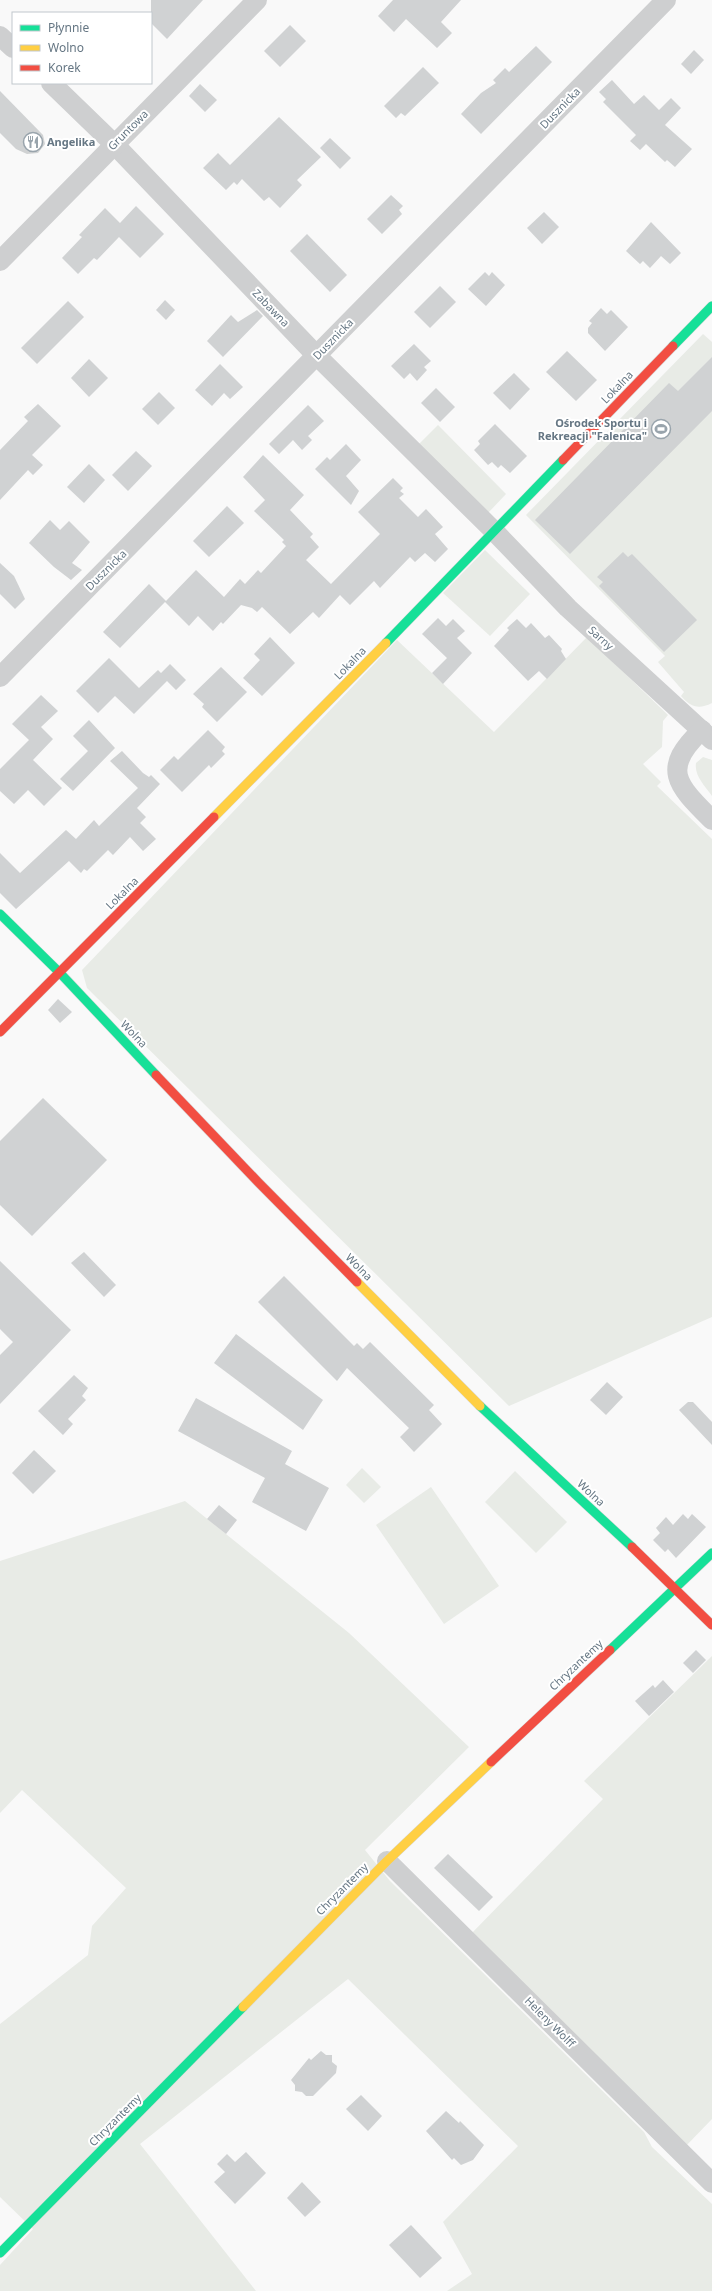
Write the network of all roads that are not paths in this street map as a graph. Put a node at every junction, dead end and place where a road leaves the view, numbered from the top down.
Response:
1 (257, 0) edge
2 (666, 0) edge
3 (0, 36) edge
4 (12, 47) edge
5 (52, 84) edge
6 (114, 144) junction
7 (0, 261) edge
8 (712, 306) edge
9 (317, 356) junction
10 (494, 531) junction
11 (0, 677) edge
12 (707, 735) edge
13 (712, 820) edge
14 (0, 914) edge
15 (60, 973) junction
16 (0, 1032) edge
17 (712, 1553) edge
18 (675, 1588) junction
19 (712, 1626) edge
20 (387, 1861) junction
21 (712, 2183) edge
22 (0, 2254) edge

1 - 6 street, Gruntowa
2 - 9 street, Dusznicka
3 - 4 street
5 - 6 street, Zabawna
6 - 7 street, Gruntowa
6 - 9 street, Zabawna
8 - 10 street, Lokalna
9 - 10 street, Zabawna
9 - 11 street, Dusznicka
10 - 12 street, Sarny
10 - 15 street, Lokalna
12 - 13 street
14 - 15 street, Wolna
15 - 16 street, Lokalna
15 - 18 street, Wolna
17 - 18 street, Chryzantemy
18 - 19 street, Wolna
18 - 20 street, Chryzantemy
20 - 21 street, Heleny Wolff
20 - 22 street, Chryzantemy

